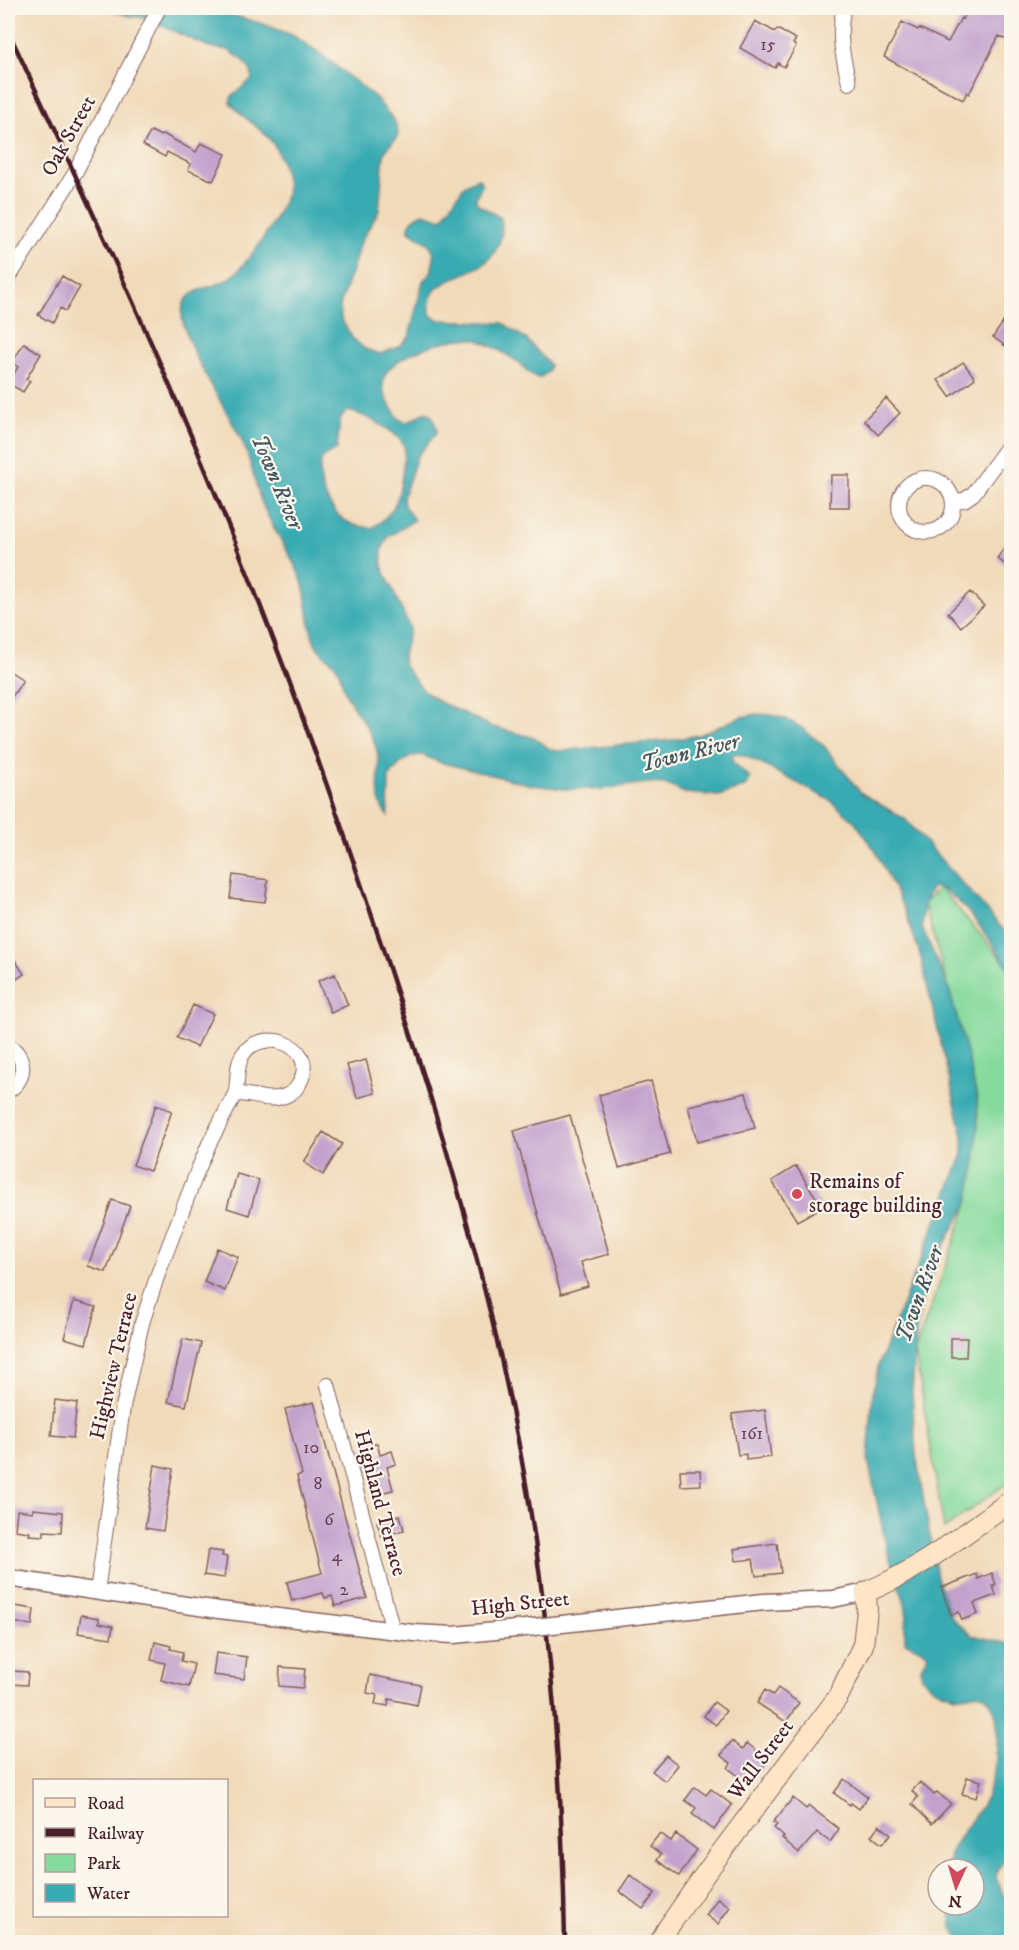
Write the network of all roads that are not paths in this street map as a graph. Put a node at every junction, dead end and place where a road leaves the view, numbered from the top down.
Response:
1 (159, 8) edge
2 (844, 8) edge
3 (849, 84) dead end
4 (8, 279) edge
5 (1011, 441) edge
6 (953, 501) dead end
7 (8, 1045) edge
8 (8, 1090) edge
9 (235, 1094) junction
10 (328, 1385) dead end
11 (1011, 1500) edge
12 (8, 1578) edge
13 (97, 1592) junction
14 (867, 1592) junction
15 (393, 1631) junction
16 (660, 1942) edge

1 - 4 street, Oak Street
2 - 3 street
5 - 6 street
7 - 8 street
9 - 9 street, Highview Terrace
9 - 13 street, Highview Terrace
10 - 15 street, Highland Terrace
11 - 14 main road, High Street
12 - 13 street, High Street
13 - 15 street, High Street
14 - 15 street, High Street, bridge
14 - 16 main road, Wall Street

